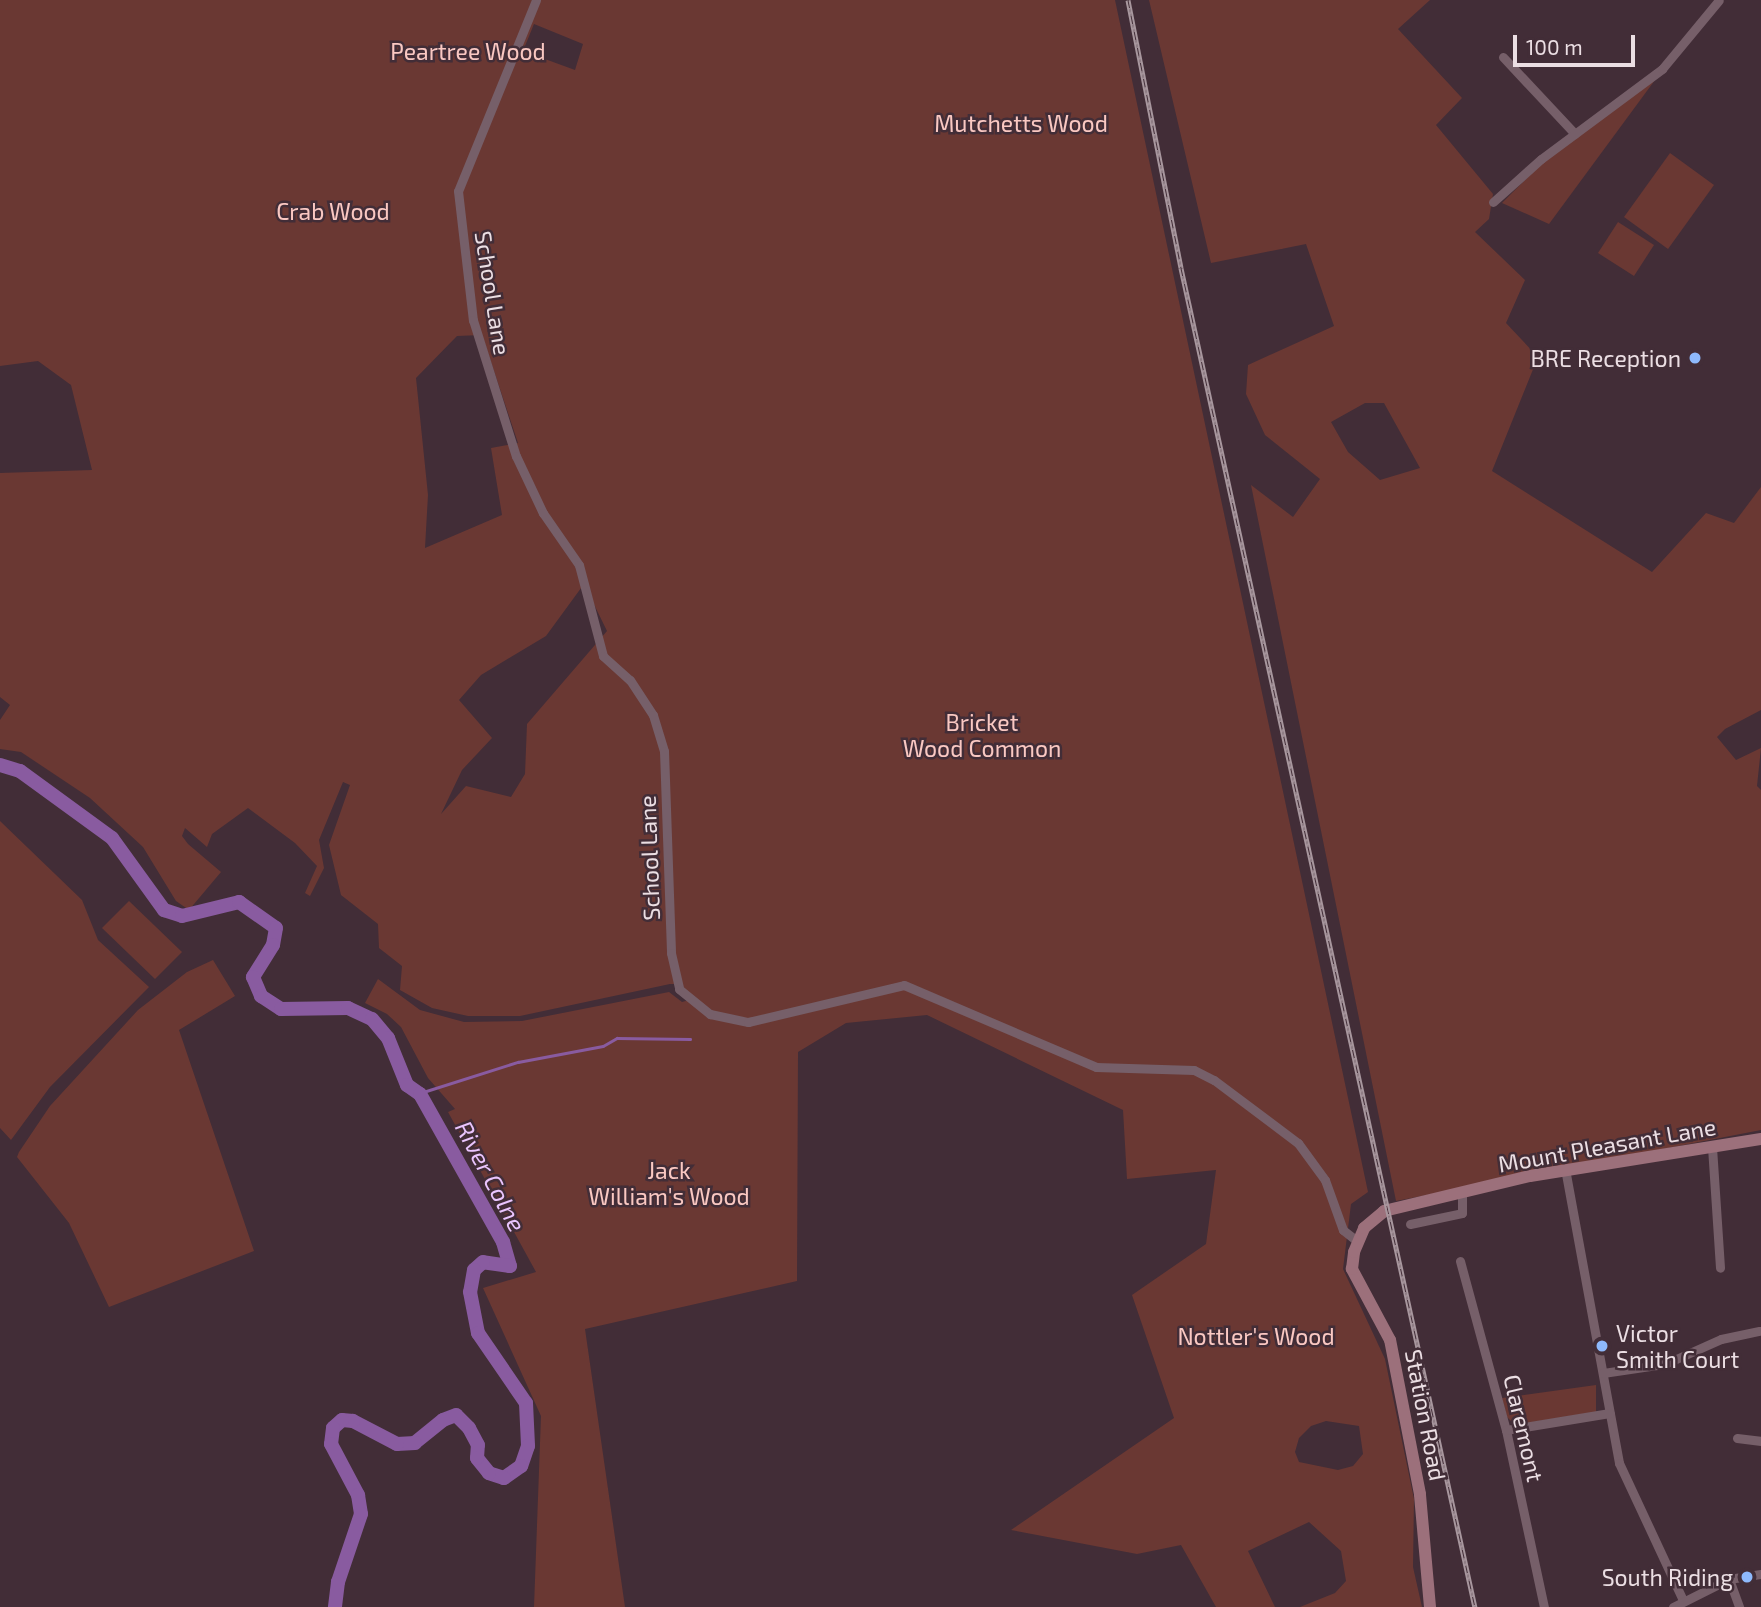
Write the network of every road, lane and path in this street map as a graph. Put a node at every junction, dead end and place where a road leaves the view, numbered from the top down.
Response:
1 (536, 0) edge
2 (1719, 0) edge
3 (1503, 57) dead end
4 (1575, 134) junction
5 (1493, 202) dead end
6 (1761, 1139) edge
7 (1712, 1147) junction
8 (1566, 1174) junction
9 (1462, 1196) junction
10 (1410, 1224) dead end
11 (1357, 1241) junction
12 (1460, 1261) dead end
13 (1720, 1268) dead end
14 (1759, 1331) edge
15 (1603, 1373) junction
16 (1610, 1413) junction
17 (1506, 1430) junction
18 (1737, 1438) dead end
19 (1761, 1441) edge
20 (1761, 1574) edge
21 (1730, 1579) junction
22 (1683, 1600) junction
23 (1430, 1607) edge
24 (1544, 1607) edge
25 (1673, 1607) edge
26 (1739, 1607) edge

1 - 11 street, School Lane
2 - 4 street
3 - 4 street
4 - 5 street
6 - 7 street, Mount Pleasant Lane
7 - 8 street, Mount Pleasant Lane
7 - 13 street
8 - 9 street, Mount Pleasant Lane
8 - 15 street
9 - 10 street
9 - 11 street, Mount Pleasant Lane
11 - 23 street, Station Road
12 - 17 street, Claremont
14 - 15 street
15 - 16 street
16 - 17 street
16 - 22 street
17 - 24 street, Claremont
18 - 19 street
20 - 21 street
21 - 22 street
21 - 26 street
22 - 25 street

